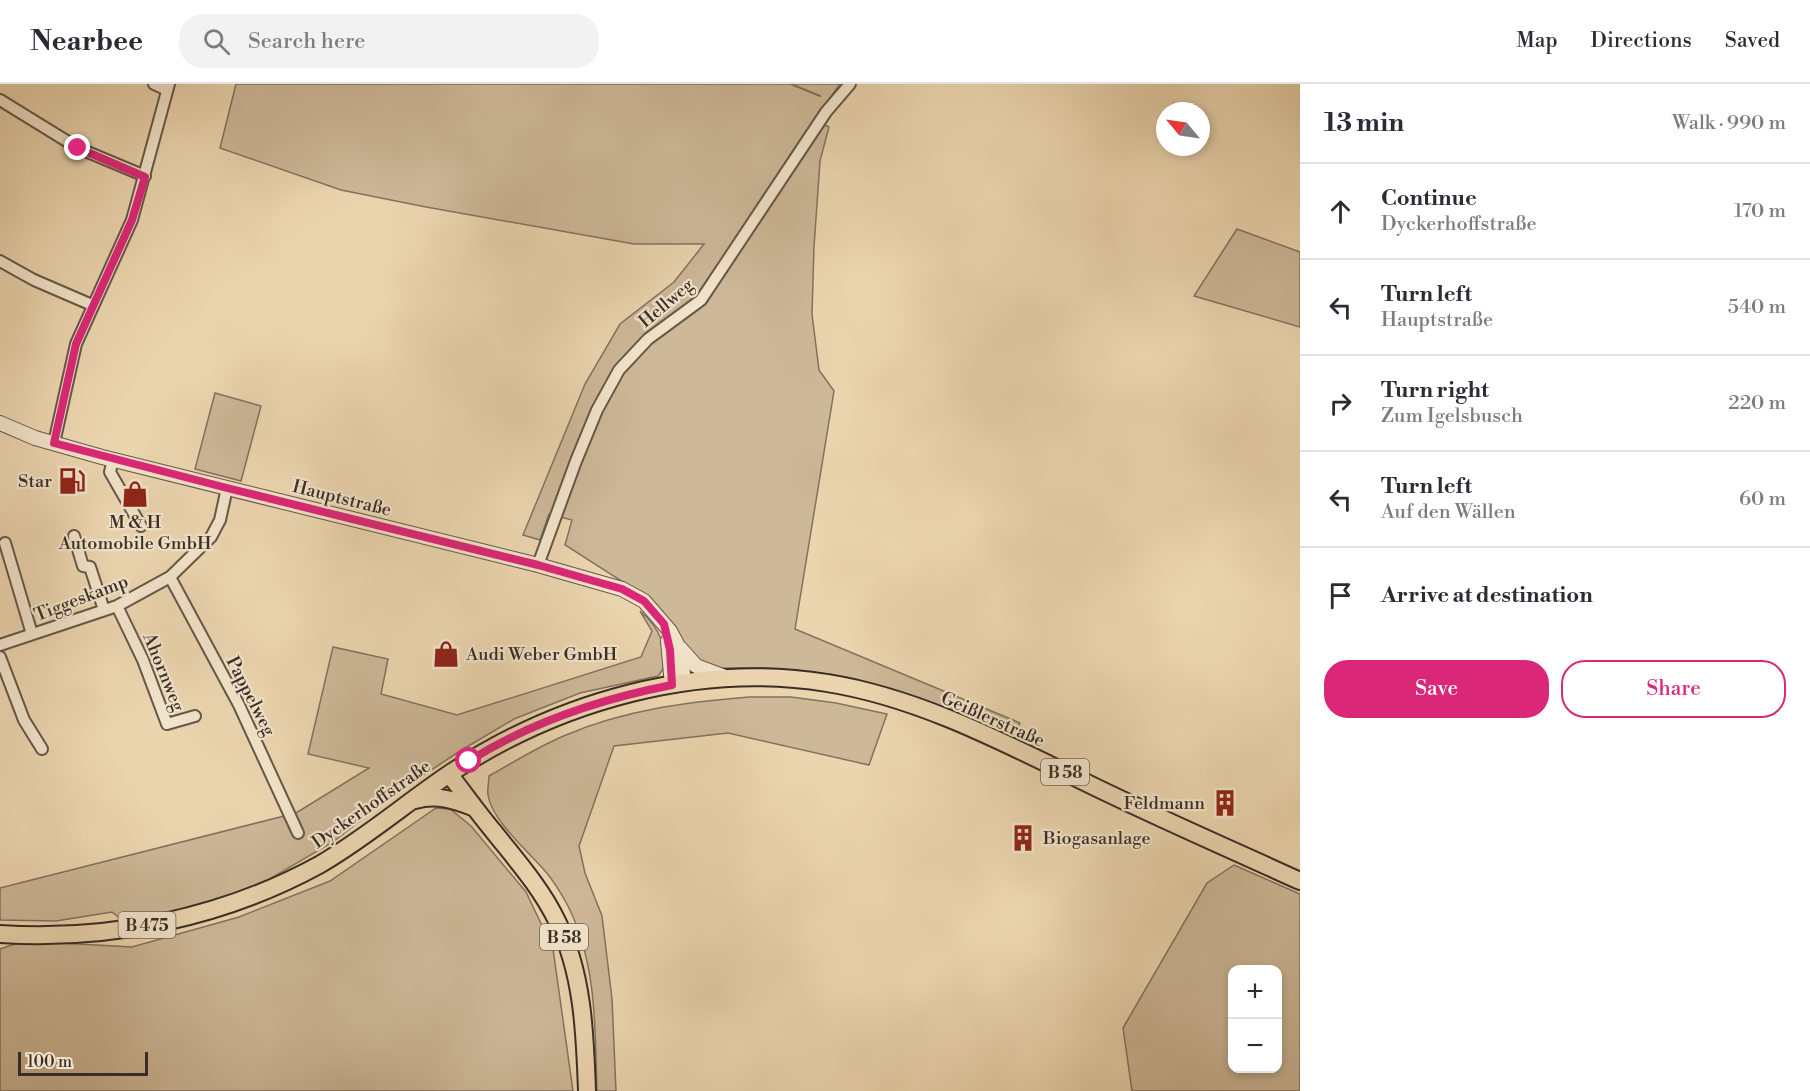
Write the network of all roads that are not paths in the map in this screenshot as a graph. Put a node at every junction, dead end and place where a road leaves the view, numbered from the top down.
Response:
1 (154, 84) edge
2 (850, 84) edge
3 (168, 87) edge
4 (0, 100) edge
5 (145, 177) junction
6 (0, 261) edge
7 (92, 305) junction
8 (0, 423) edge
9 (54, 443) junction
10 (113, 459) junction
11 (227, 488) junction
12 (141, 526) dead end
13 (74, 536) dead end
14 (5, 543) dead end
15 (538, 565) junction
16 (170, 577) junction
17 (117, 606) junction
18 (104, 610) junction
19 (664, 624) junction
20 (32, 634) junction
21 (677, 644) junction
22 (0, 645) edge
23 (0, 657) edge
24 (729, 679) junction
25 (679, 684) junction
26 (195, 716) dead end
27 (42, 749) dead end
28 (449, 774) junction
29 (412, 801) junction
30 (475, 808) junction
31 (298, 833) dead end
32 (1300, 881) edge
33 (0, 934) edge
34 (587, 1091) edge

1 - 3 street
2 - 15 street, Hellweg
3 - 5 street
4 - 5 street
5 - 7 street
6 - 7 street
7 - 9 street
8 - 9 street, Hauptstraße
9 - 10 street, Hauptstraße
10 - 11 street, Hauptstraße
10 - 12 street
11 - 15 street, Hauptstraße
11 - 16 street, Tiggeskamp
13 - 18 street
14 - 20 street
15 - 19 street, Hauptstraße
16 - 17 street, Tiggeskamp
16 - 31 street, Pappelweg
17 - 18 street, Tiggeskamp
17 - 26 street, Ahornweg
18 - 20 street, Tiggeskamp
19 - 21 street, Hauptstraße
19 - 25 street, Hauptstraße
20 - 22 street, Tiggeskamp
21 - 24 street
21 - 25 street, Hauptstraße
23 - 27 street
24 - 25 main road, Geißlerstraße / B 58
24 - 32 main road, Geißlerstraße / B 58
25 - 28 main road, Dyckerhoffstraße / B 58
28 - 29 main road, Dyckerhoffstraße / B 475
28 - 30 main road, B 58
29 - 30 main road
29 - 33 main road, Dyckerhoffstraße / B 475
30 - 34 main road, B 58

